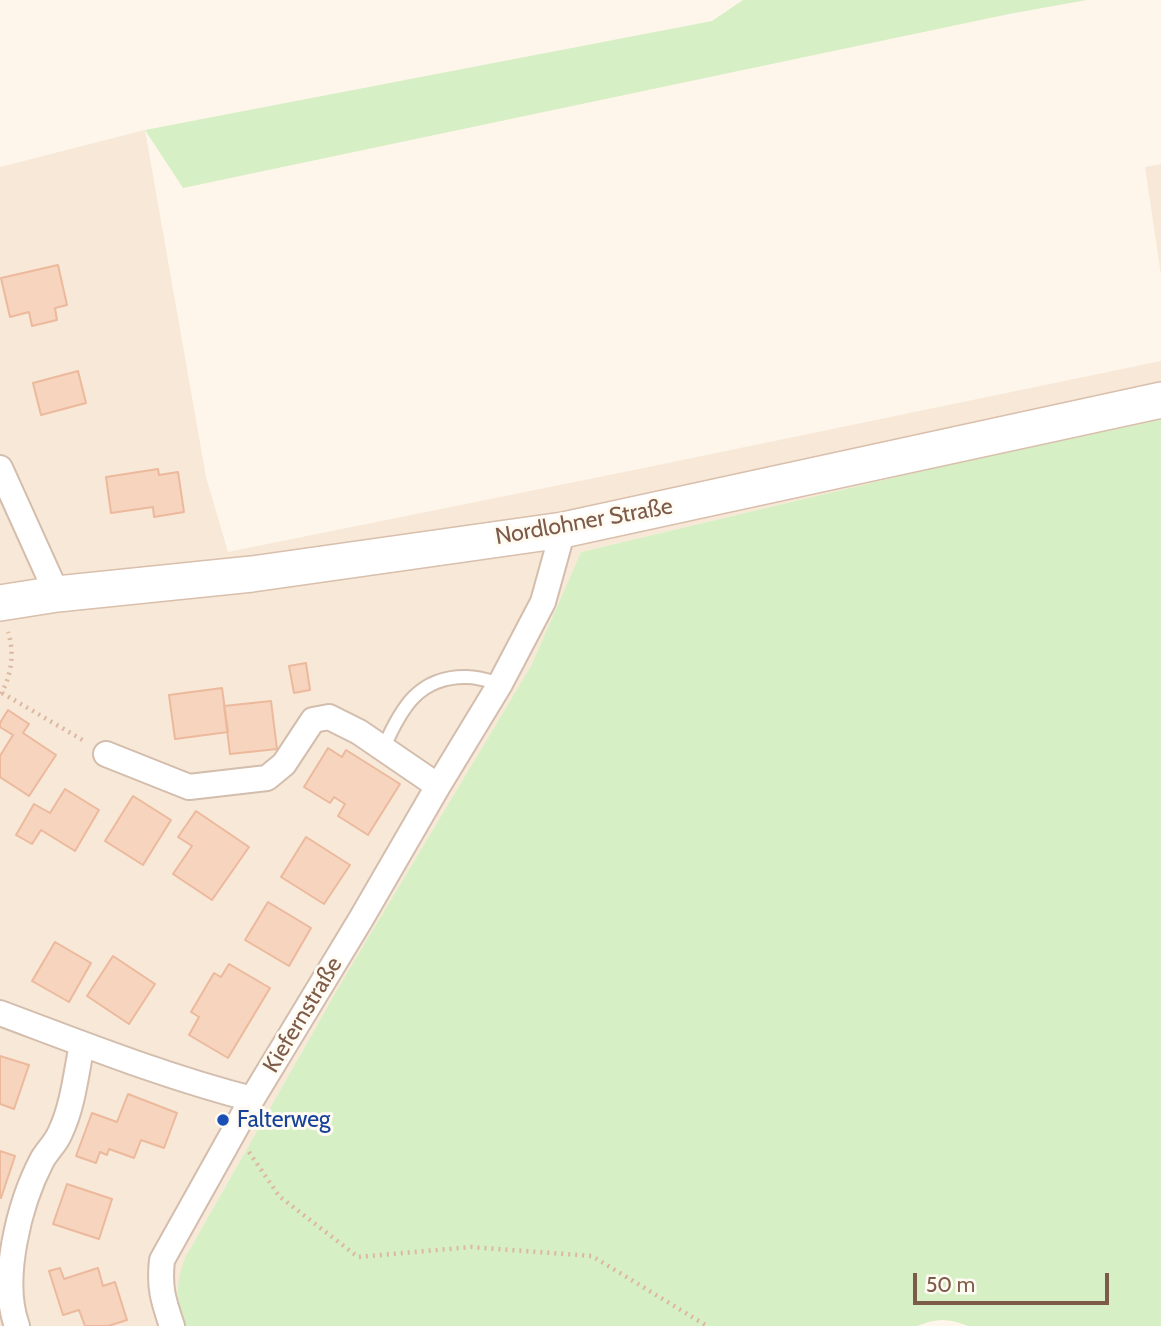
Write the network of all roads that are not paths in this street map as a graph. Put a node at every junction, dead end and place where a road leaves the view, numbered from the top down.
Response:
1 (1161, 400) edge
2 (0, 468) edge
3 (563, 530) junction
4 (57, 594) junction
5 (3, 616) edge
6 (500, 684) junction
7 (384, 747) junction
8 (106, 754) road end
9 (438, 786) junction
10 (0, 1013) edge
11 (82, 1044) junction
12 (252, 1100) junction
13 (17, 1326) edge
14 (172, 1326) edge

1 - 3 street, Nordlohner Straße
2 - 4 street
3 - 4 street, Nordlohner Straße
3 - 6 street, Kiefernstraße
4 - 5 street, Nordlohner Straße
6 - 7 lane
6 - 9 street, Kiefernstraße
7 - 8 street
7 - 9 street
9 - 12 street, Kiefernstraße
10 - 11 street
11 - 12 street
11 - 13 street
12 - 14 street, Kiefernstraße

